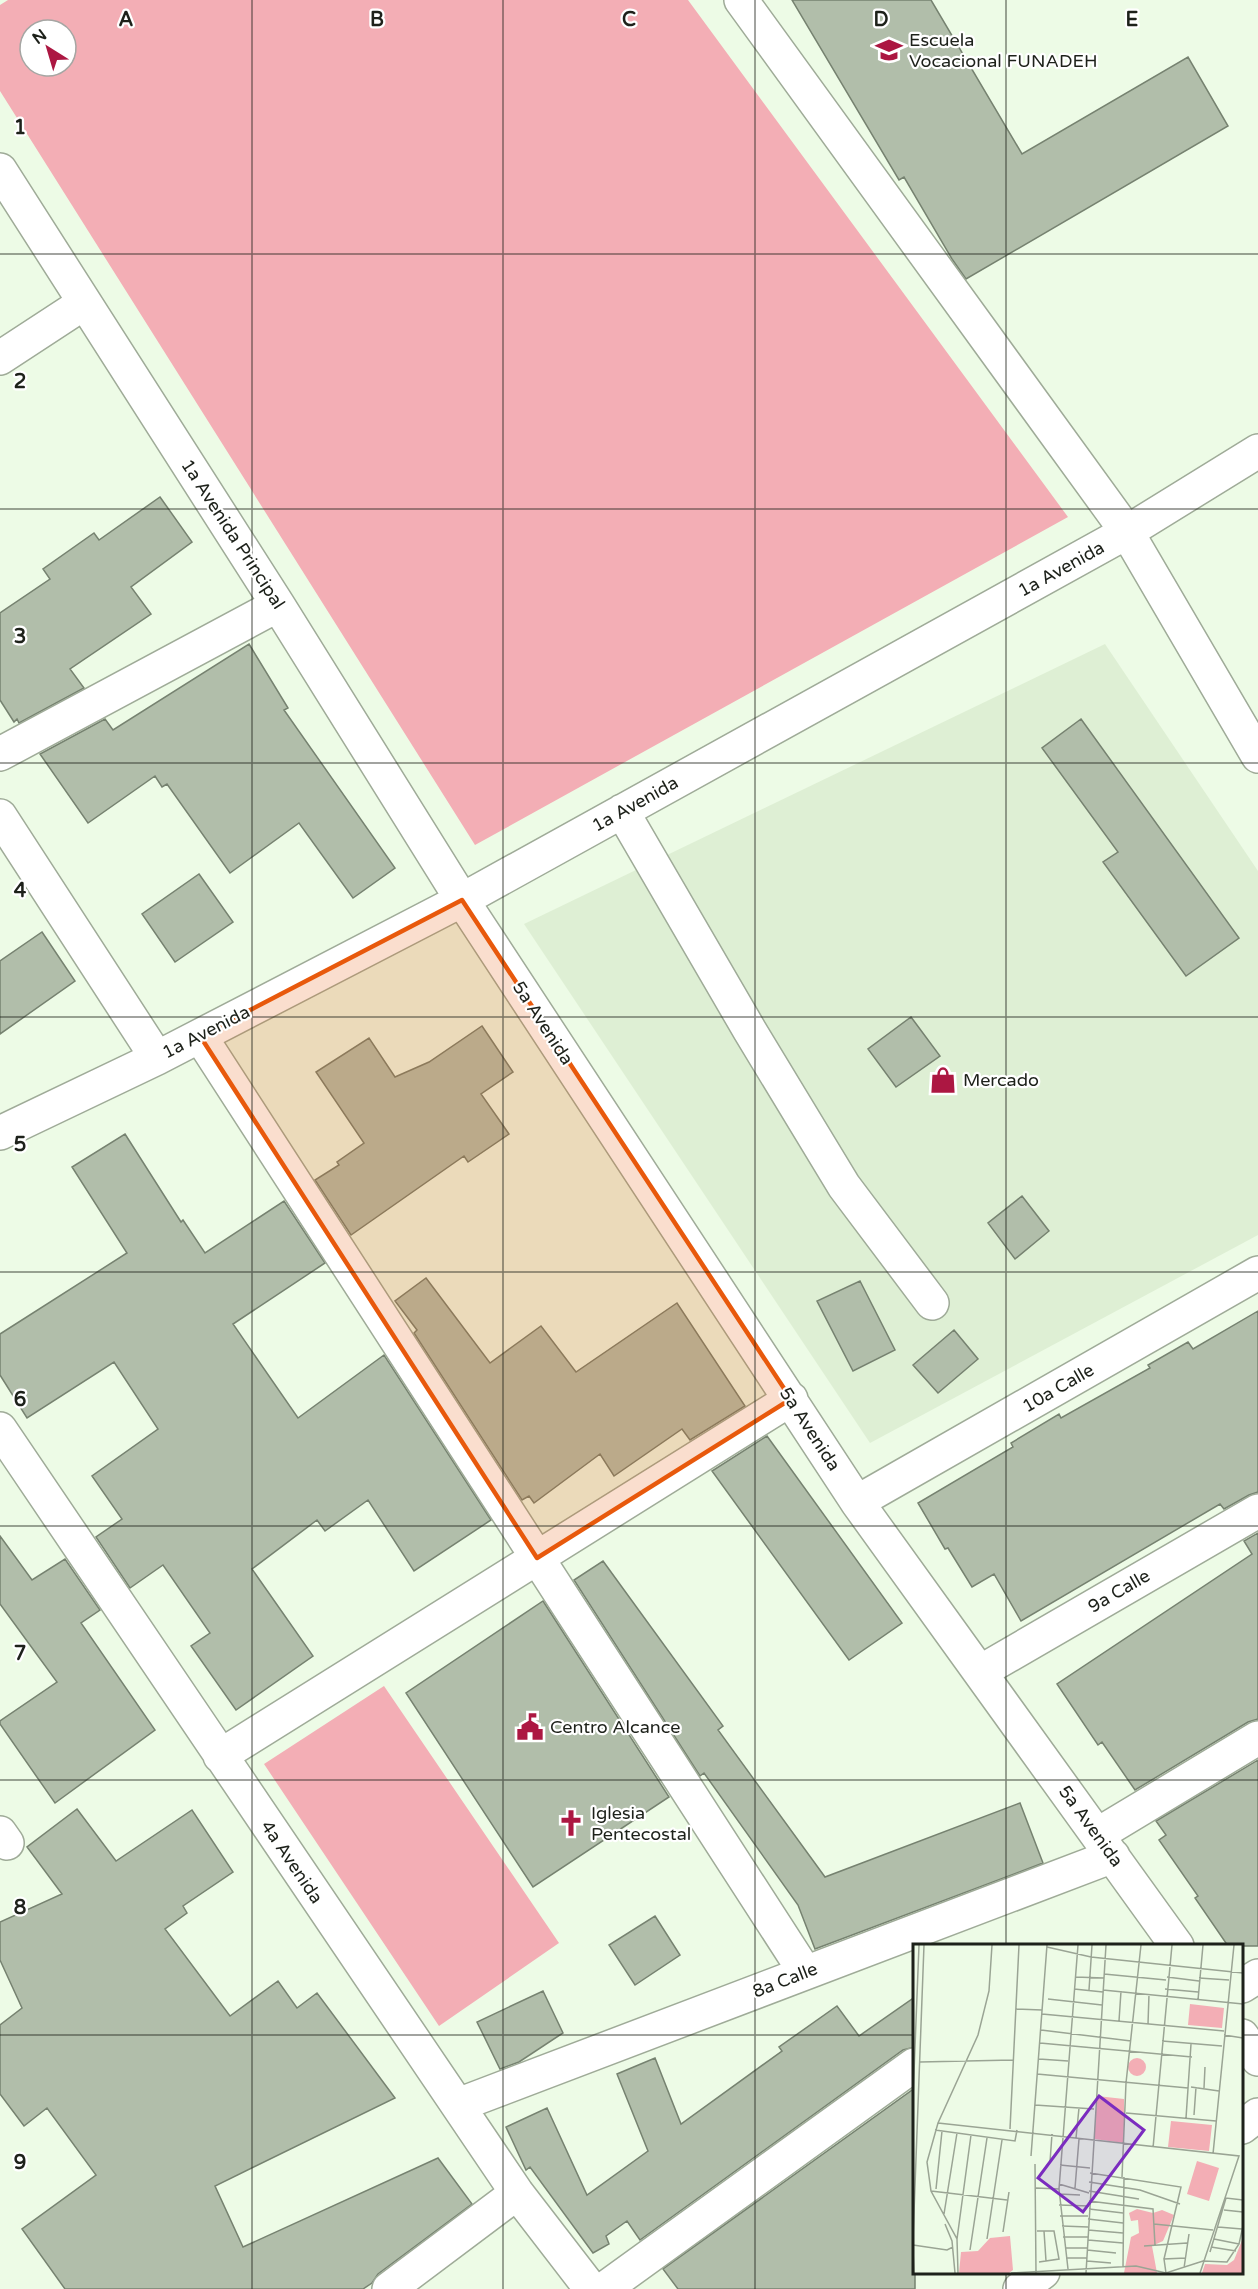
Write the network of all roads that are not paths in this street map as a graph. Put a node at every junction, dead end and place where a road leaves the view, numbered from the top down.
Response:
1 (741, 0) edge
2 (0, 170) edge
3 (84, 303) junction
4 (0, 358) edge
5 (1258, 451) edge
6 (1127, 532) junction
7 (278, 605) junction
8 (0, 754) edge
9 (1258, 756) edge
10 (622, 811) junction
11 (0, 816) edge
12 (462, 900) junction
13 (200, 1036) junction
14 (157, 1058) junction
15 (0, 1133) edge
16 (1258, 1273) edge
17 (932, 1303) dead end
18 (791, 1399) junction
19 (0, 1429) edge
20 (857, 1502) junction
21 (1258, 1511) edge
22 (537, 1558) junction
23 (980, 1672) junction
24 (1258, 1738) edge
25 (219, 1756) junction
26 (1105, 1845) junction
27 (1176, 1944) edge
28 (805, 1972) junction
29 (1258, 1976) edge
30 (1243, 1985) edge
31 (1243, 2038) edge
32 (1258, 2060) edge
33 (913, 2066) edge
34 (458, 2105) junction
35 (1258, 2115) edge
36 (1243, 2126) edge
37 (517, 2193) junction
38 (1040, 2274) edge
39 (389, 2289) edge
40 (591, 2289) edge
41 (604, 2289) edge
42 (1020, 2289) edge

1 - 6 street
2 - 3 street, 1a Avenida Principal
3 - 4 street
3 - 7 street, 1a Avenida Principal
5 - 6 street, 1a Avenida
6 - 9 street
6 - 10 street, 1a Avenida
7 - 8 street
7 - 12 street, 1a Avenida Principal
10 - 12 street, 1a Avenida
10 - 17 street
11 - 14 street
12 - 13 street, 1a Avenida
12 - 18 street, 5a Avenida
13 - 14 street, 1a Avenida
13 - 22 street
14 - 15 street, 1a Avenida
16 - 20 street, 10a Calle
18 - 20 street, 5a Avenida
18 - 22 street
19 - 25 street, 4a Avenida
20 - 23 street, 5a Avenida
21 - 23 street, 9a Calle
22 - 25 street
22 - 28 street
23 - 26 street, 5a Avenida
24 - 26 street, 8a Calle
25 - 34 street, 4a Avenida
26 - 27 street, 5a Avenida
26 - 28 street, 8a Calle
28 - 34 street, 8a Calle
29 - 30 street
31 - 32 street
33 - 41 street
34 - 37 street, 4a Avenida
35 - 36 street
37 - 39 street
37 - 40 street, 4a Avenida
38 - 42 street

